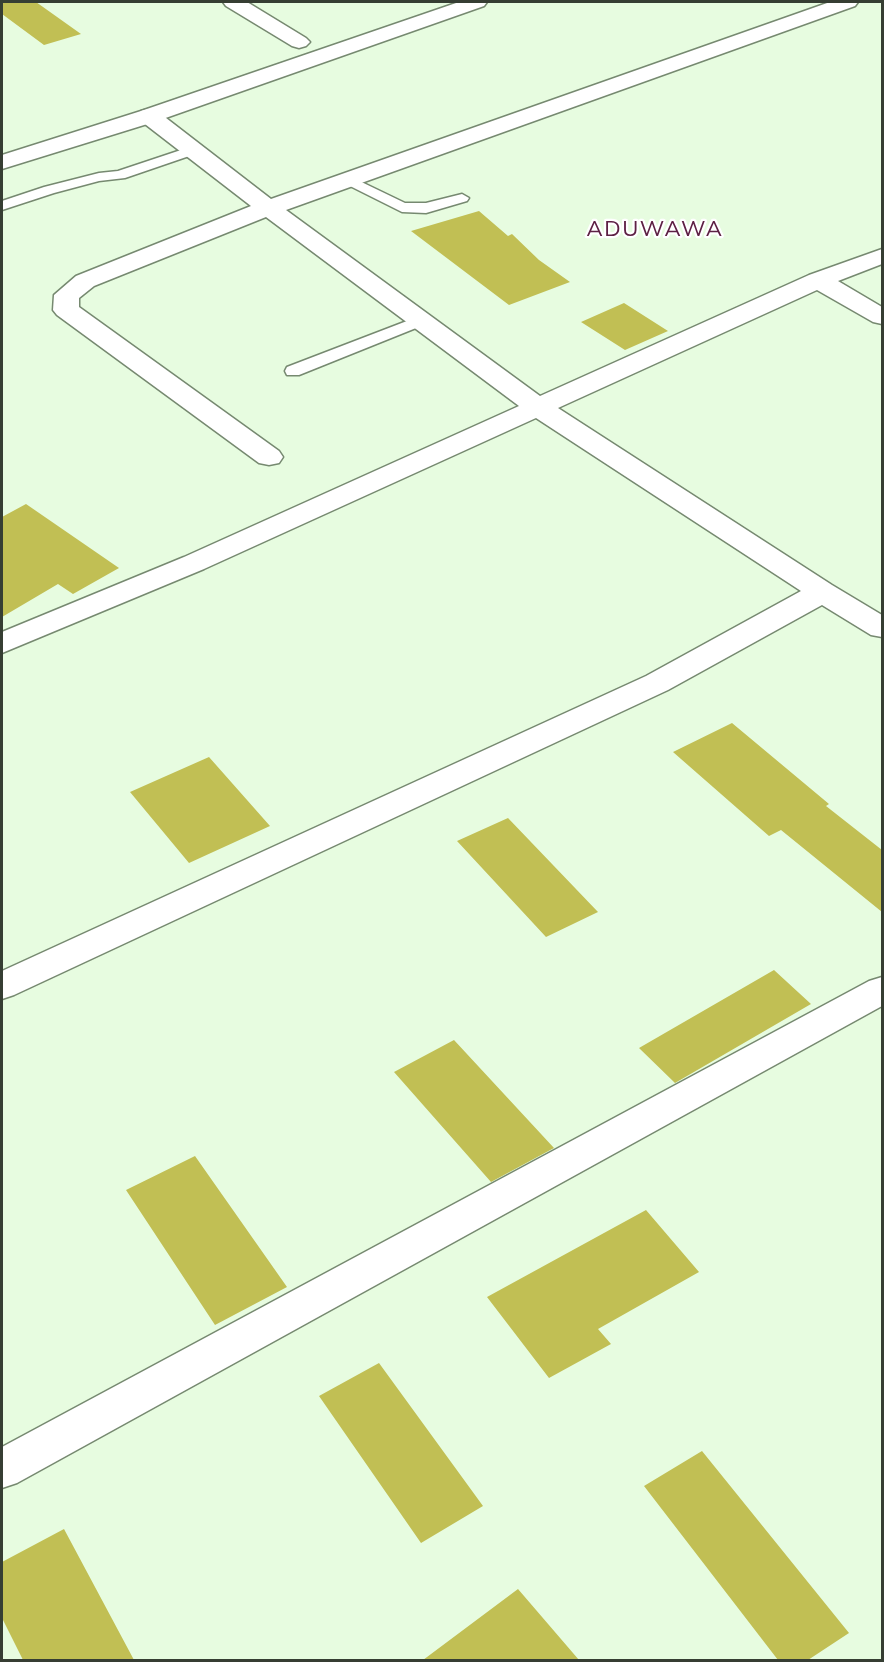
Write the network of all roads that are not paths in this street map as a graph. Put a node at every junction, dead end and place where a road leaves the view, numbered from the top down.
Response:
1 (233, 2) edge
2 (477, 2) edge
3 (848, 2) edge
4 (320, 34) dead end
5 (299, 42) junction
6 (278, 49) dead end
7 (149, 116) junction
8 (193, 150) junction
9 (2, 162) edge
10 (349, 180) junction
11 (462, 198) dead end
12 (2, 206) edge
13 (268, 208) junction
14 (882, 256) edge
15 (818, 280) junction
16 (882, 317) edge
17 (420, 321) junction
18 (293, 371) dead end
19 (538, 407) junction
20 (269, 457) dead end
21 (822, 592) junction
22 (882, 628) edge
23 (2, 643) edge
24 (2, 986) edge
25 (882, 990) edge
26 (2, 1469) edge

1 - 5 main road
2 - 7 main road
3 - 10 main road
4 - 5 main road
5 - 6 main road
7 - 8 main road
7 - 9 main road
8 - 12 lane
8 - 13 main road
10 - 11 lane
10 - 13 main road
13 - 17 main road
13 - 20 main road
14 - 15 main road
15 - 16 main road
15 - 19 main road
17 - 18 lane
17 - 19 main road
19 - 21 main road
19 - 23 main road
21 - 22 main road
21 - 24 main road
25 - 26 main road

